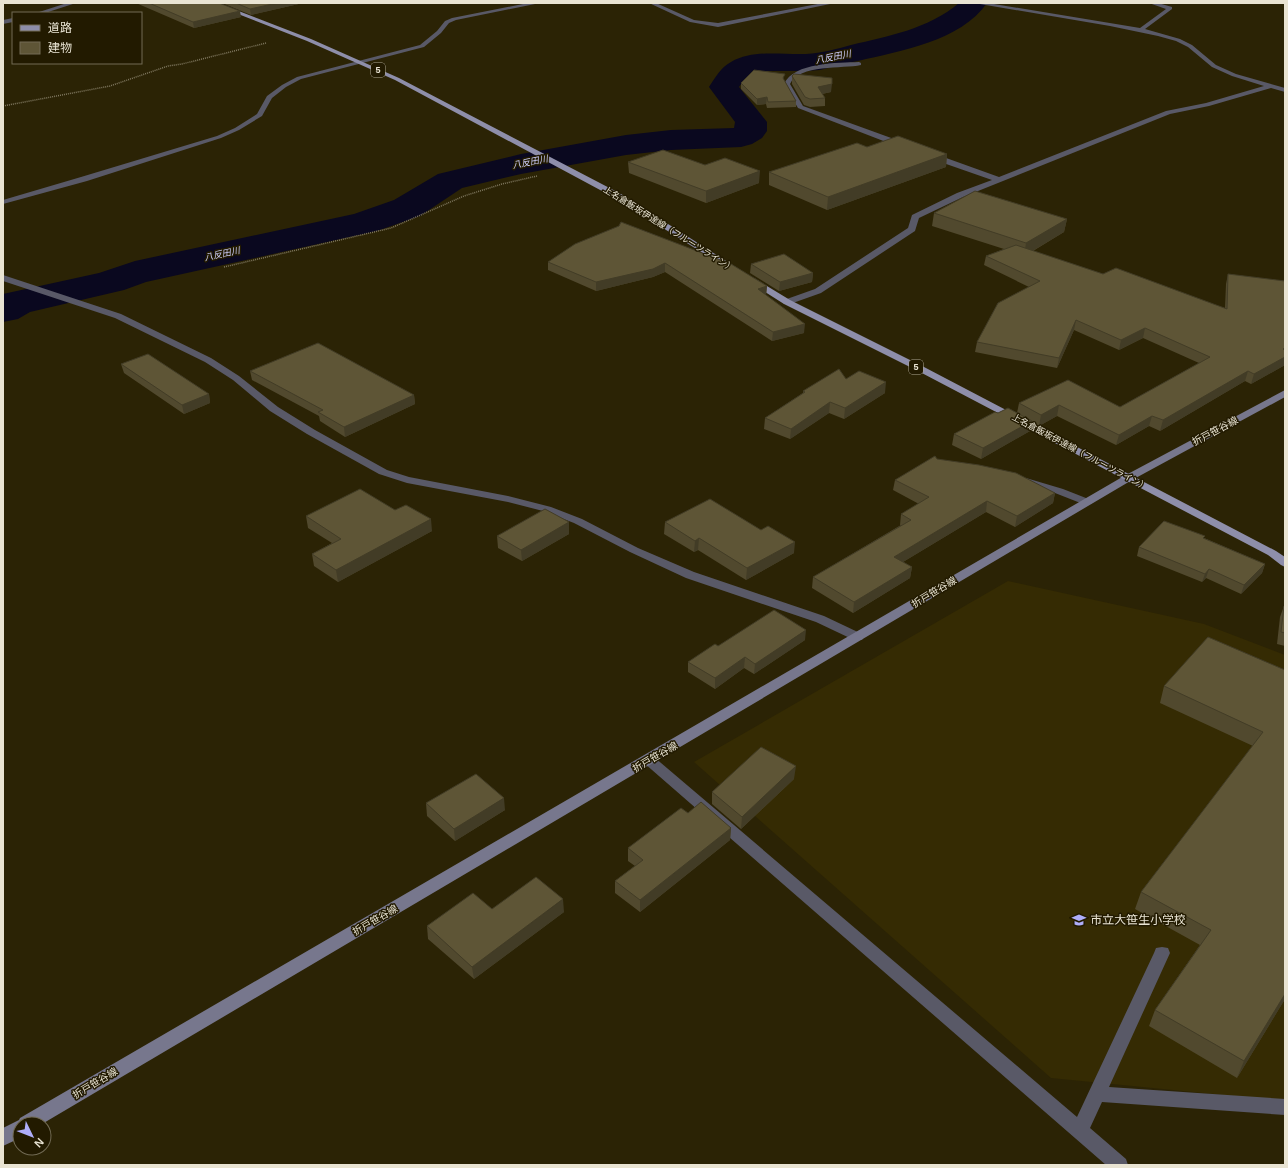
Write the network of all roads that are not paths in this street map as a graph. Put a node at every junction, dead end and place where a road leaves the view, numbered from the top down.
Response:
1 (73, 3) edge
2 (213, 3) edge
3 (537, 3) edge
4 (652, 3) edge
5 (832, 3) edge
6 (980, 3) edge
7 (1152, 3) edge
8 (42, 12) edge
9 (1141, 30) junction
10 (360, 62) junction
11 (859, 64) dead end
12 (1271, 86) junction
13 (1285, 90) edge
14 (912, 149) edge
15 (926, 154) edge
16 (999, 180) junction
17 (3, 202) edge
18 (3, 278) edge
19 (786, 302) junction
20 (1285, 392) edge
21 (1013, 478) edge
22 (1128, 478) junction
23 (1087, 502) junction
24 (1285, 563) edge
25 (858, 637) junction
26 (650, 760) junction
27 (1162, 953) dead end
28 (1097, 1094) junction
29 (1285, 1107) edge
30 (40, 1116) edge
31 (1080, 1130) junction
32 (12, 1133) edge
33 (3, 1138) edge
34 (1119, 1165) edge

1 - 8 street
2 - 10 main road, 上名倉飯坂伊達線（フルーツライン） / 5
3 - 10 street
4 - 5 street
6 - 9 street
7 - 9 street
9 - 12 street
10 - 17 street
10 - 19 main road, 上名倉飯坂伊達線（フルーツライン） / 5
11 - 14 street
12 - 13 street
12 - 16 street
15 - 16 street
16 - 19 street
18 - 25 street
19 - 22 main road, 上名倉飯坂伊達線（フルーツライン） / 5
20 - 22 main road, 折戸笹谷線
21 - 23 street
22 - 23 main road, 折戸笹谷線
22 - 24 main road, 上名倉飯坂伊達線（フルーツライン） / 5
23 - 25 main road, 折戸笹谷線
25 - 26 main road, 折戸笹谷線
26 - 30 main road, 折戸笹谷線
26 - 31 street
27 - 28 street
28 - 29 street
28 - 31 street
31 - 34 street
32 - 33 main road

